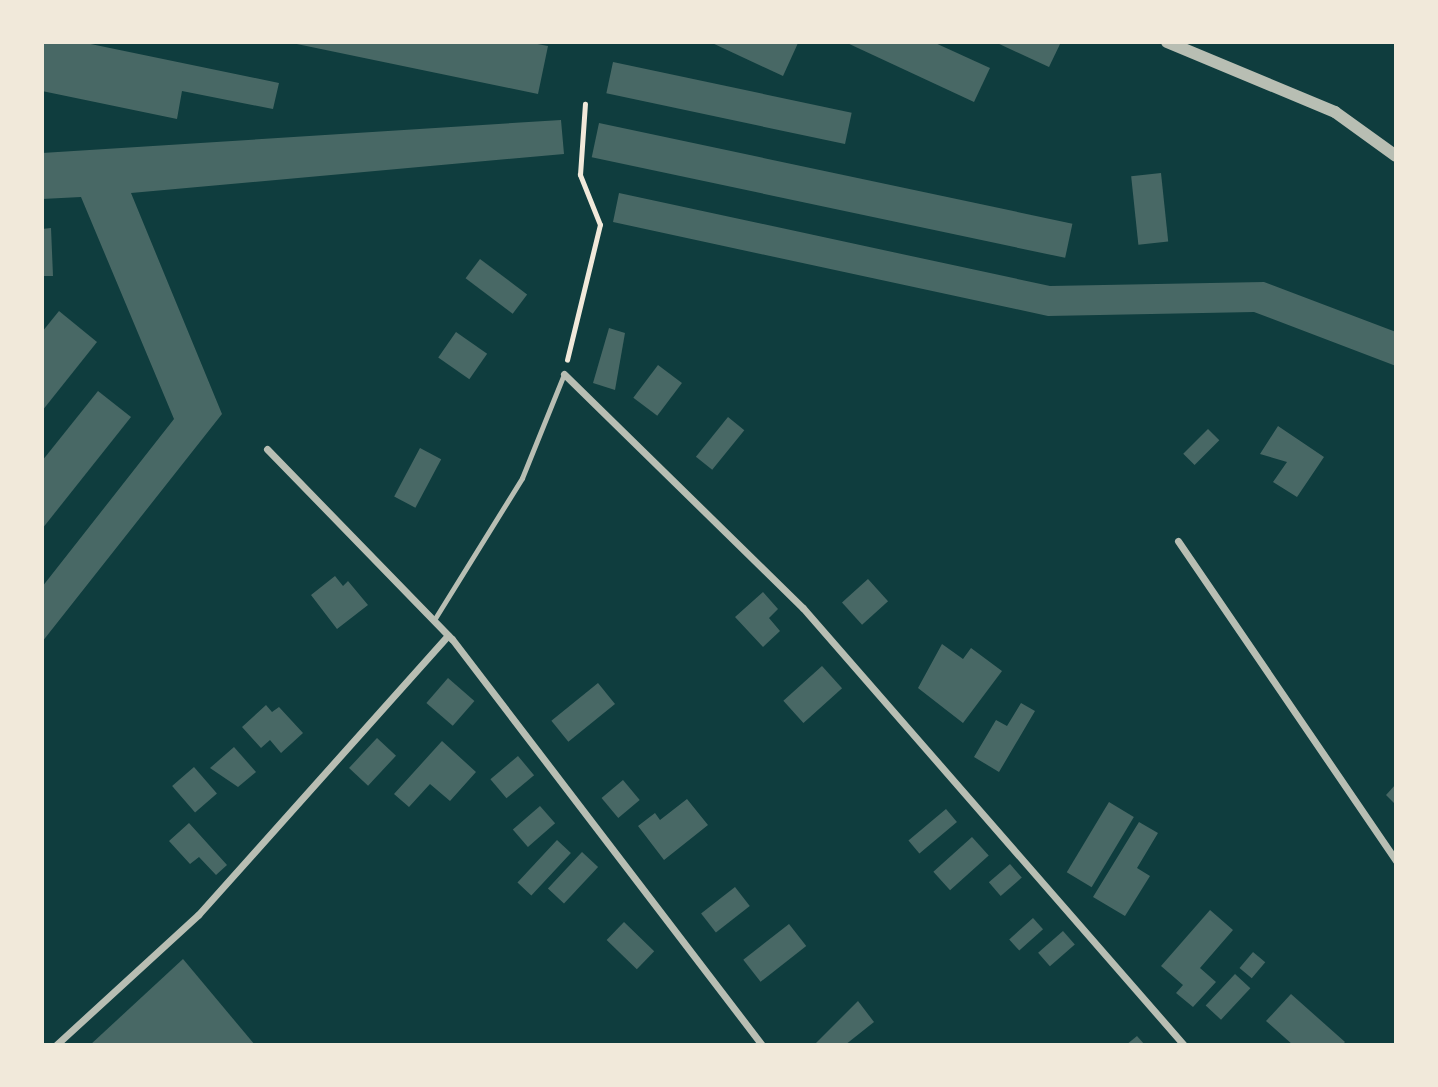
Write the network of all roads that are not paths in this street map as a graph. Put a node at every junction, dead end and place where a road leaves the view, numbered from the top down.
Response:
1 (1167, 42) edge
2 (1396, 156) edge
3 (564, 374) joint
4 (267, 449) dead end
5 (1178, 541) dead end
6 (434, 620) junction
7 (448, 635) junction
8 (1396, 861) edge
9 (56, 1045) edge
10 (762, 1045) edge
11 (1184, 1045) edge

1 - 2 street
3 - 6 lane
3 - 11 street
4 - 6 street
5 - 8 street
6 - 7 street
7 - 9 street
7 - 10 street

